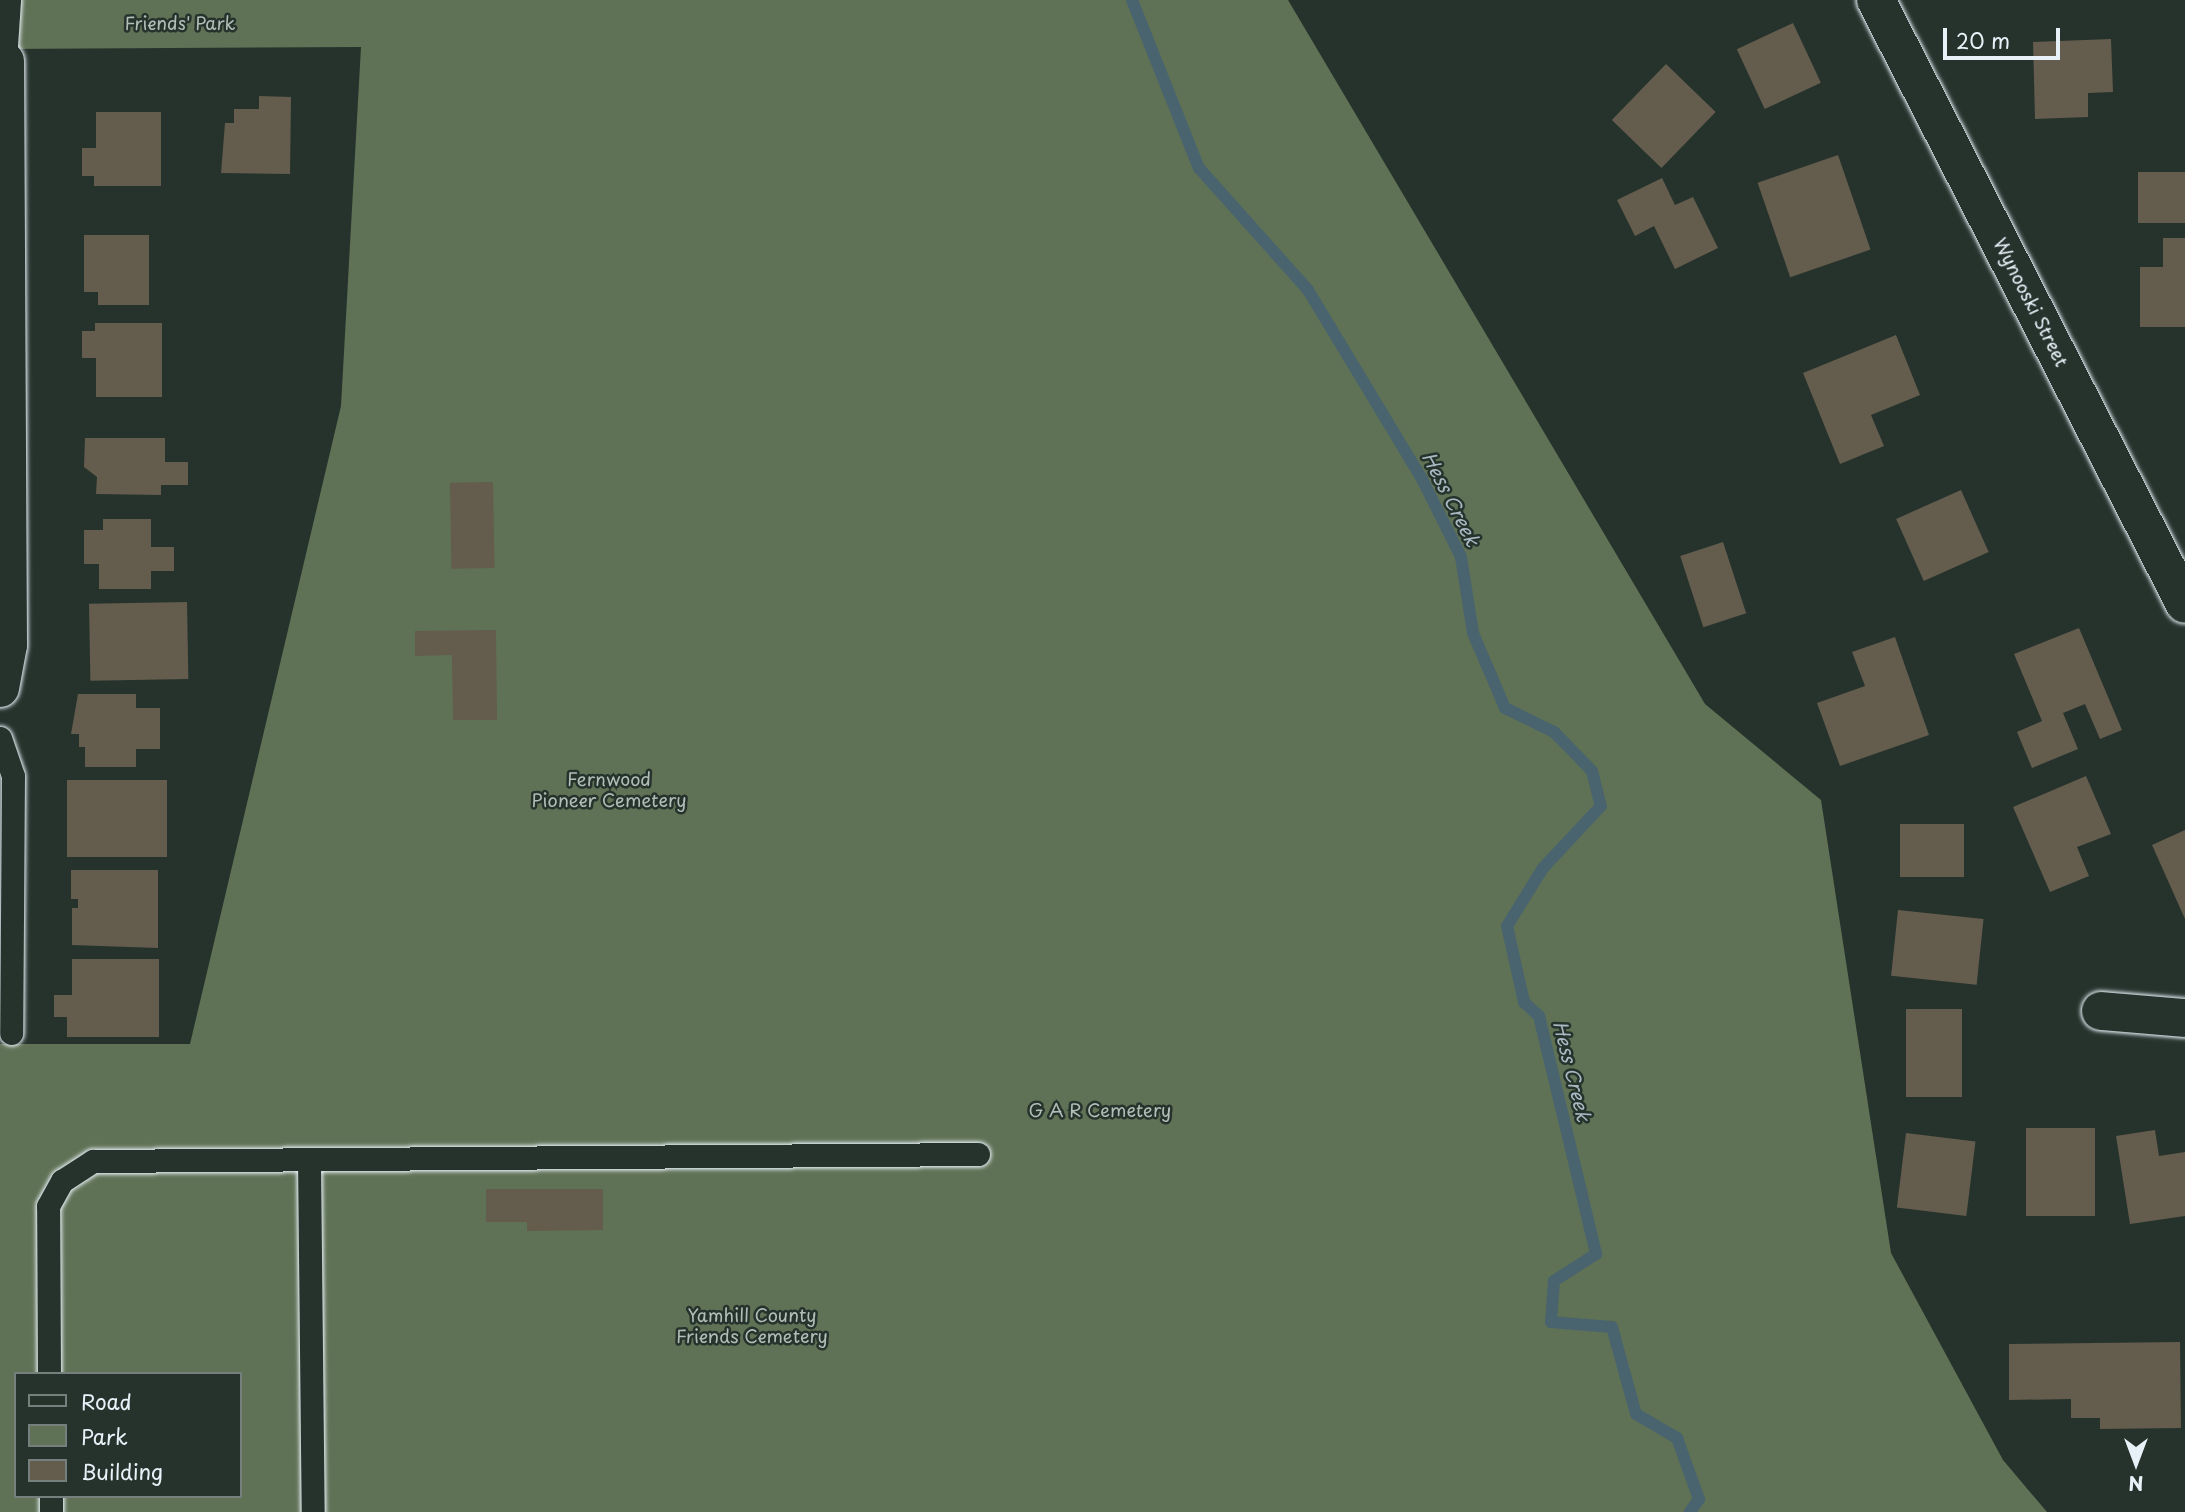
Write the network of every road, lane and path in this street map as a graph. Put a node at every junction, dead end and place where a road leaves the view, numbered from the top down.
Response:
1 (9, 0) edge
2 (1877, 0) edge
3 (5, 61) joint
4 (3, 276) edge
5 (2185, 604) edge
6 (0, 688) edge
7 (0, 738) edge
8 (2101, 1011) dead end
9 (2185, 1018) edge
10 (11, 1033) dead end
11 (978, 1154) dead end
12 (309, 1159) junction
13 (49, 1372) edge
14 (313, 1512) edge

1 - 3 lane
2 - 5 street, Wynooski Street
3 - 4 street
4 - 6 street
7 - 10 lane
8 - 9 street
11 - 12 lane
12 - 13 lane
12 - 14 lane

